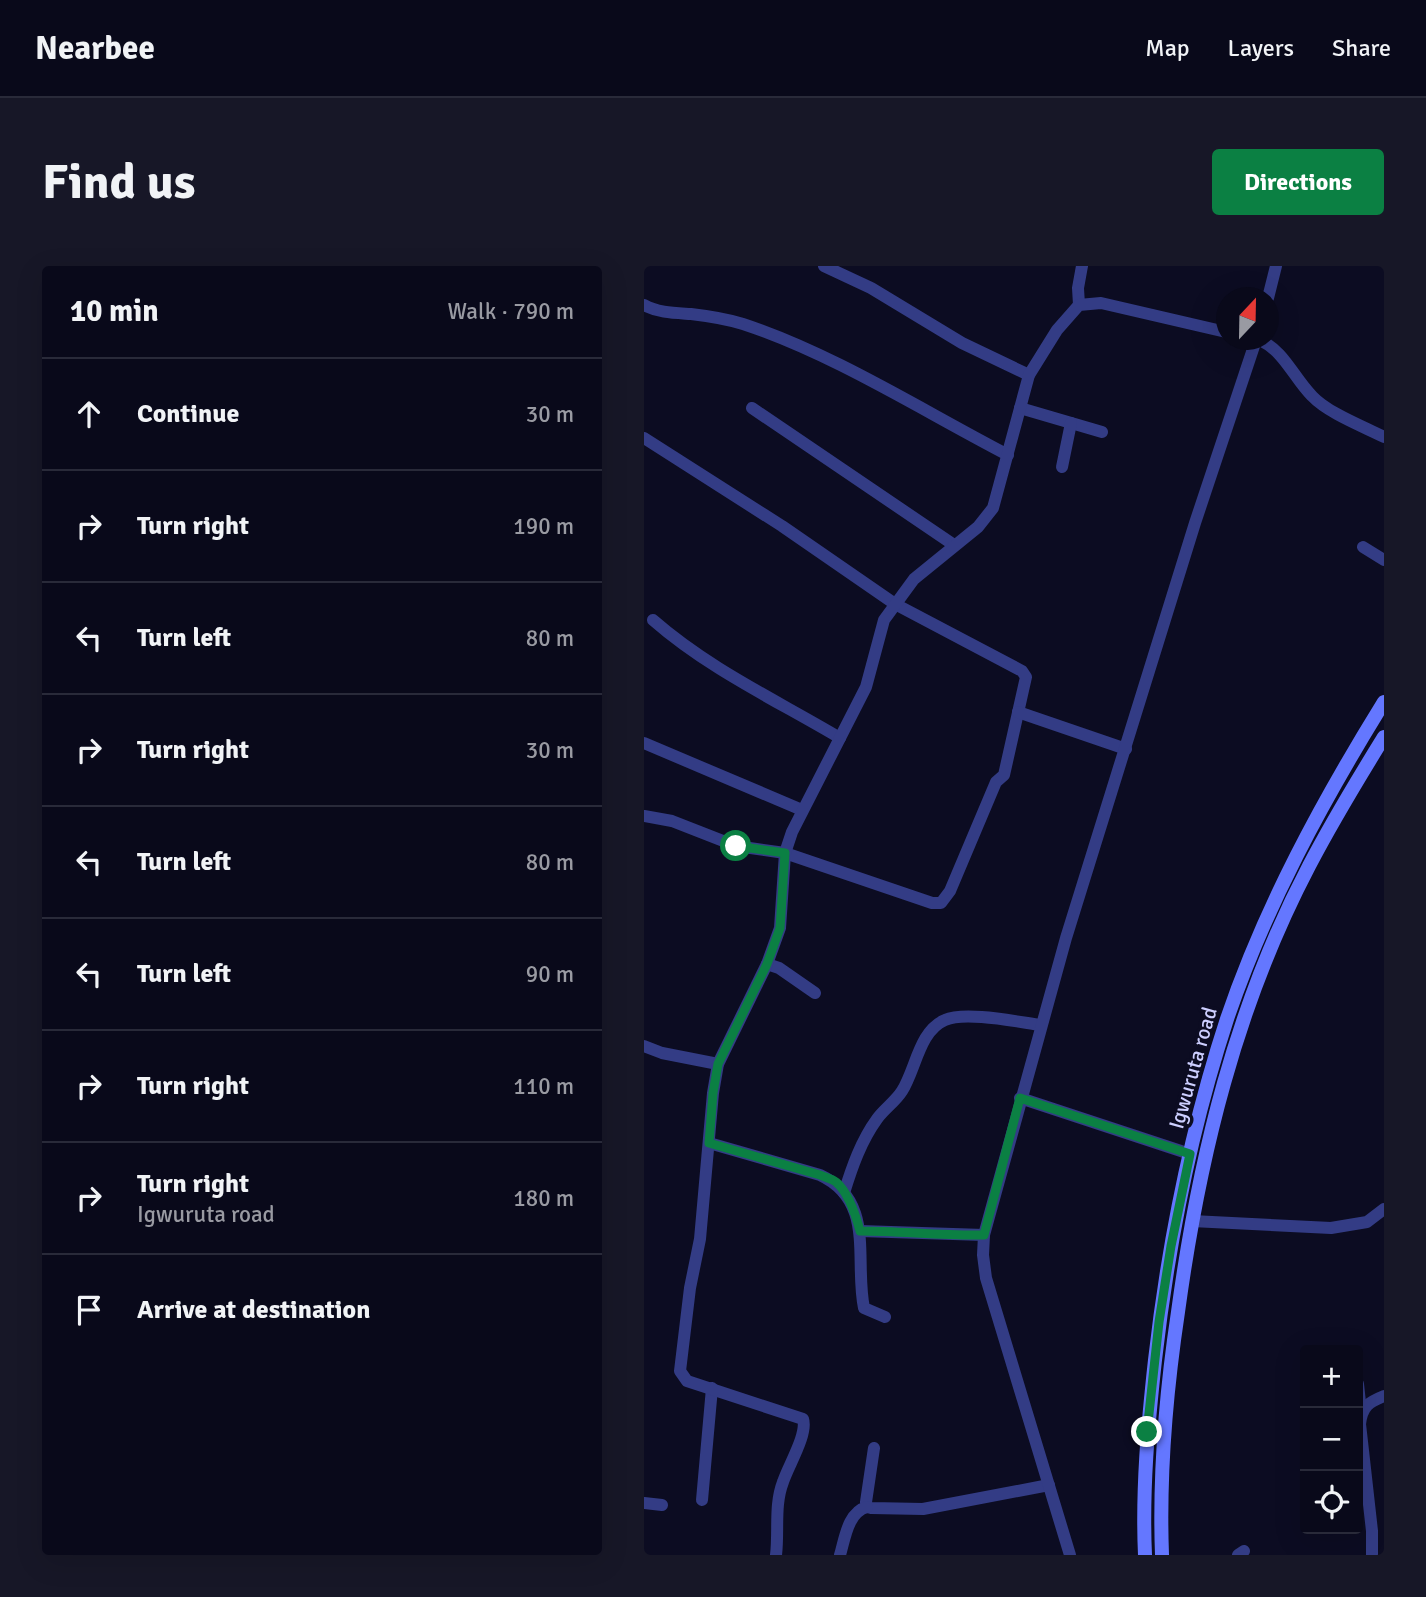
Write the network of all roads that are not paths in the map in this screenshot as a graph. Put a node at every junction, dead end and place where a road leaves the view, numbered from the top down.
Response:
1 (824, 266) edge
2 (1082, 266) edge
3 (1276, 266) edge
4 (1271, 287) edge
5 (644, 305) edge
6 (1079, 305) junction
7 (1216, 329) edge
8 (1255, 350) edge
9 (1273, 350) edge
10 (1029, 375) junction
11 (752, 408) dead end
12 (1020, 408) junction
13 (1071, 423) junction
14 (1102, 432) dead end
15 (1384, 437) edge
16 (644, 438) edge
17 (1008, 455) junction
18 (1062, 467) dead end
19 (954, 545) junction
20 (1363, 547) dead end
21 (1384, 560) edge
22 (895, 604) junction
23 (653, 620) dead end
24 (1384, 702) edge
25 (1018, 712) junction
26 (1384, 737) edge
27 (840, 738) junction
28 (644, 743) edge
29 (1358, 744) junction
30 (1126, 749) junction
31 (1374, 753) junction
32 (802, 810) junction
33 (644, 816) edge
34 (785, 853) junction
35 (767, 964) junction
36 (815, 993) dead end
37 (1041, 1025) junction
38 (644, 1046) edge
39 (718, 1064) junction
40 (1020, 1098) junction
41 (709, 1143) junction
42 (1190, 1154) junction
43 (844, 1192) junction
44 (1384, 1209) edge
45 (1192, 1221) junction
46 (860, 1231) junction
47 (984, 1235) junction
48 (885, 1317) dead end
49 (712, 1388) junction
50 (1384, 1395) edge
51 (1363, 1410) edge
52 (874, 1448) dead end
53 (1363, 1450) edge
54 (1049, 1485) junction
55 (702, 1500) dead end
56 (644, 1503) edge
57 (662, 1505) dead end
58 (867, 1507) junction
59 (776, 1555) edge
60 (840, 1555) edge
61 (1070, 1555) edge
62 (1144, 1555) edge
63 (1162, 1555) edge
64 (1372, 1555) edge

1 - 10 street
2 - 6 street
3 - 4 street
5 - 17 street
6 - 7 street
6 - 10 street
8 - 30 street
9 - 15 street
10 - 12 street
11 - 19 street
12 - 13 street
12 - 17 street
13 - 14 street
13 - 18 street
16 - 22 street
17 - 19 street
19 - 22 street
20 - 21 street
22 - 25 street
22 - 27 street
23 - 27 street
24 - 29 main road
25 - 30 street
25 - 34 street
26 - 31 main road
27 - 32 street
28 - 32 street
29 - 31 main road
29 - 42 main road, Igwuruta road
30 - 37 street
31 - 45 main road, Igwuruta road
32 - 34 street
33 - 34 street
34 - 35 street
35 - 36 street
35 - 39 street
37 - 40 street
37 - 43 street
38 - 39 street
39 - 41 street
40 - 42 street
40 - 47 street
41 - 43 street
41 - 49 street
42 - 62 main road, Igwuruta road
43 - 46 street
44 - 45 street
45 - 63 main road, Igwuruta road
46 - 47 street
46 - 48 street
47 - 54 street
49 - 55 street
49 - 59 street
50 - 51 street
52 - 58 street
53 - 64 street
54 - 58 street
54 - 61 street
56 - 57 street
58 - 60 street

